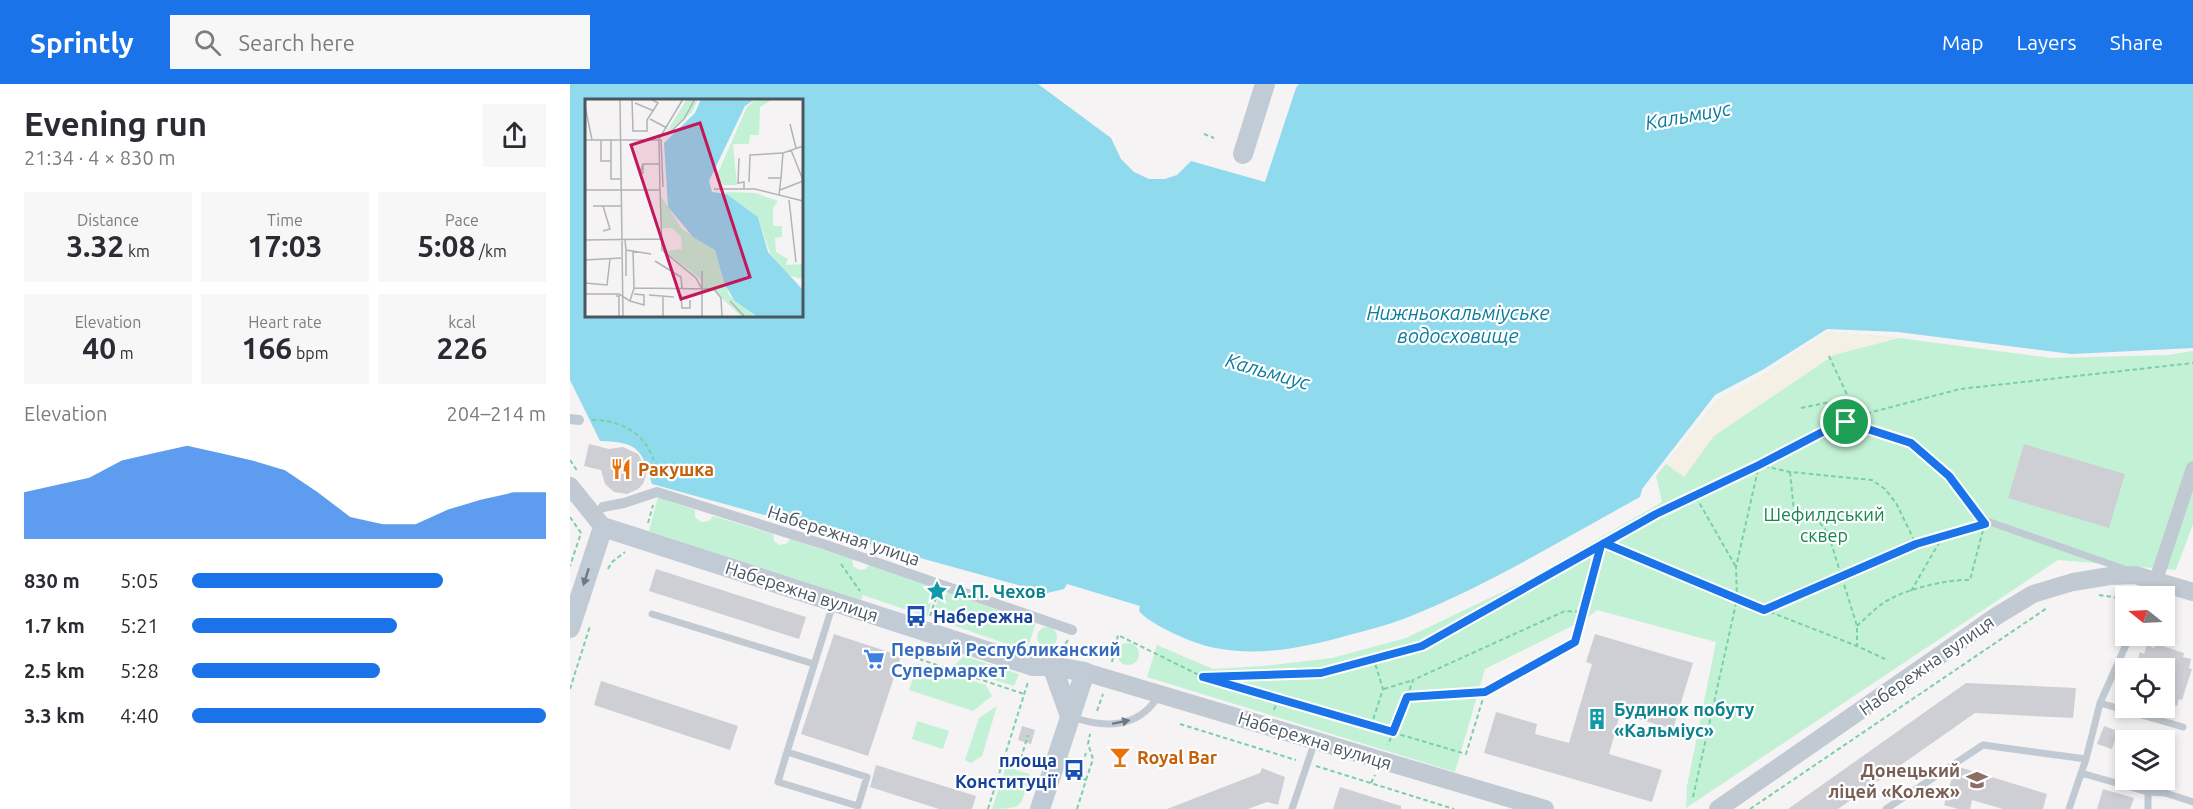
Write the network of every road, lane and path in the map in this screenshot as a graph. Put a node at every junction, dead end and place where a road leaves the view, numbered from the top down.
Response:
1 (1265, 84) edge
2 (1204, 134) dead end
3 (1214, 138) dead end
4 (1243, 154) dead end
5 (1829, 356) dead end
6 (2193, 363) edge
7 (1849, 398) junction
8 (1801, 408) dead end
9 (1857, 416) junction
10 (574, 419) edge
11 (1846, 422) junction
12 (1759, 465) junction
13 (2193, 468) edge
14 (1790, 472) junction
15 (570, 486) edge
16 (657, 490) junction
17 (1696, 496) junction
18 (603, 507) dead end
19 (570, 517) edge
20 (1984, 520) joint
21 (603, 527) junction
22 (1943, 536) junction
23 (643, 540) junction
24 (1603, 544) junction
25 (1916, 544) junction
26 (570, 566) edge
27 (1736, 567) junction
28 (608, 570) dead end
29 (1841, 576) junction
30 (2156, 580) junction
31 (2153, 586) edge
32 (1911, 591) junction
33 (2193, 591) edge
34 (2092, 594) dead end
35 (2115, 597) edge
36 (1737, 599) junction
37 (834, 601) junction
38 (2051, 605) dead end
39 (1764, 610) junction
40 (1582, 612) junction
41 (652, 614) dead end
42 (591, 624) dead end
43 (1857, 626) junction
44 (570, 628) edge
45 (1072, 630) joint
46 (1857, 646) junction
47 (2126, 646) edge
48 (916, 658) dead end
49 (1374, 659) junction
50 (1885, 659) dead end
51 (1048, 661) junction
52 (814, 664) junction
53 (1085, 672) junction
54 (1203, 677) junction
55 (1108, 678) junction
56 (1413, 680) junction
57 (570, 689) edge
58 (1383, 689) junction
59 (1485, 692) junction
60 (1024, 694) junction
61 (1164, 695) junction
62 (1407, 697) junction
63 (2100, 704) junction
64 (1070, 716) junction
65 (1093, 724) junction
66 (1371, 726) junction
67 (2183, 728) dead end
68 (1393, 732) junction
69 (1028, 735) dead end
70 (1315, 741) junction
71 (787, 752) junction
72 (1086, 753) dead end
73 (2086, 759) junction
74 (1004, 760) junction
75 (2081, 773) junction
76 (1086, 780) junction
77 (2148, 792) junction
78 (1693, 797) dead end
79 (2193, 802) edge
80 (862, 808) edge
81 (988, 809) edge
82 (1040, 809) edge
83 (1077, 809) edge
84 (1292, 809) edge
85 (1545, 809) edge
86 (1718, 809) edge
87 (1750, 809) edge
88 (1886, 809) edge
89 (2069, 809) edge
90 (2148, 809) edge

1 - 4 main road
2 - 3 path
5 - 7 path
6 - 9 path
7 - 8 path
7 - 9 path
9 - 11 path
10 - 16 path
11 - 12 path
11 - 20 path
12 - 14 path
12 - 17 path
12 - 27 path
13 - 30 street
14 - 25 path
14 - 29 path
15 - 21 street
16 - 18 street
16 - 23 path
16 - 45 street, Набережная улица
17 - 24 path
17 - 27 path
19 - 26 path
20 - 30 lane
21 - 23 main road, Набережна вулиця
21 -> 44 main road
22 - 25 path
22 - 32 path
22 - 32 path
23 - 28 path
23 - 37 main road, Набережна вулиця
24 - 36 path
24 - 40 path
24 - 49 path
25 - 29 path
27 - 36 path
29 - 39 path
29 - 43 path
30 - 31 lane
30 - 33 street, Набережна вулиця
30 - 86 street, Набережна вулиця
32 - 43 path
34 - 35 path
36 - 39 path
36 - 78 path
37 - 51 main road, Набережна вулиця
37 - 52 lane
38 - 87 path
39 - 46 path
40 - 56 path
40 - 59 path
41 - 52 lane
42 - 57 path
43 - 46 path
45 - 51 path
46 - 50 path
47 - 63 lane
48 - 60 path
49 - 54 path
49 - 58 path
51 - 53 main road, Набережна вулиця
51 - 60 path
51 - 64 main road
52 - 71 lane
53 - 55 street, Набережна вулиця
53 - 64 main road
54 - 55 path
54 - 66 path
55 - 61 street, Набережна вулиця
55 - 65 path
56 - 58 path
56 - 62 path
58 - 66 path
59 - 62 path
59 - 68 path
60 - 74 path
65 -> 61 lane
61 - 70 street, Набережна вулиця
62 - 68 path
63 - 67 lane
63 - 73 lane
64 - 65 lane
64 - 82 main road
65 - 76 path
66 - 68 path
69 - 74 path
70 - 84 lane
70 - 85 street, Набережна вулиця
71 - 80 lane
71 - 80 lane
72 - 76 path
73 - 75 lane
73 - 88 lane
74 - 81 path
75 - 77 lane
75 - 89 lane
76 - 83 path
77 - 79 lane
77 - 90 lane

